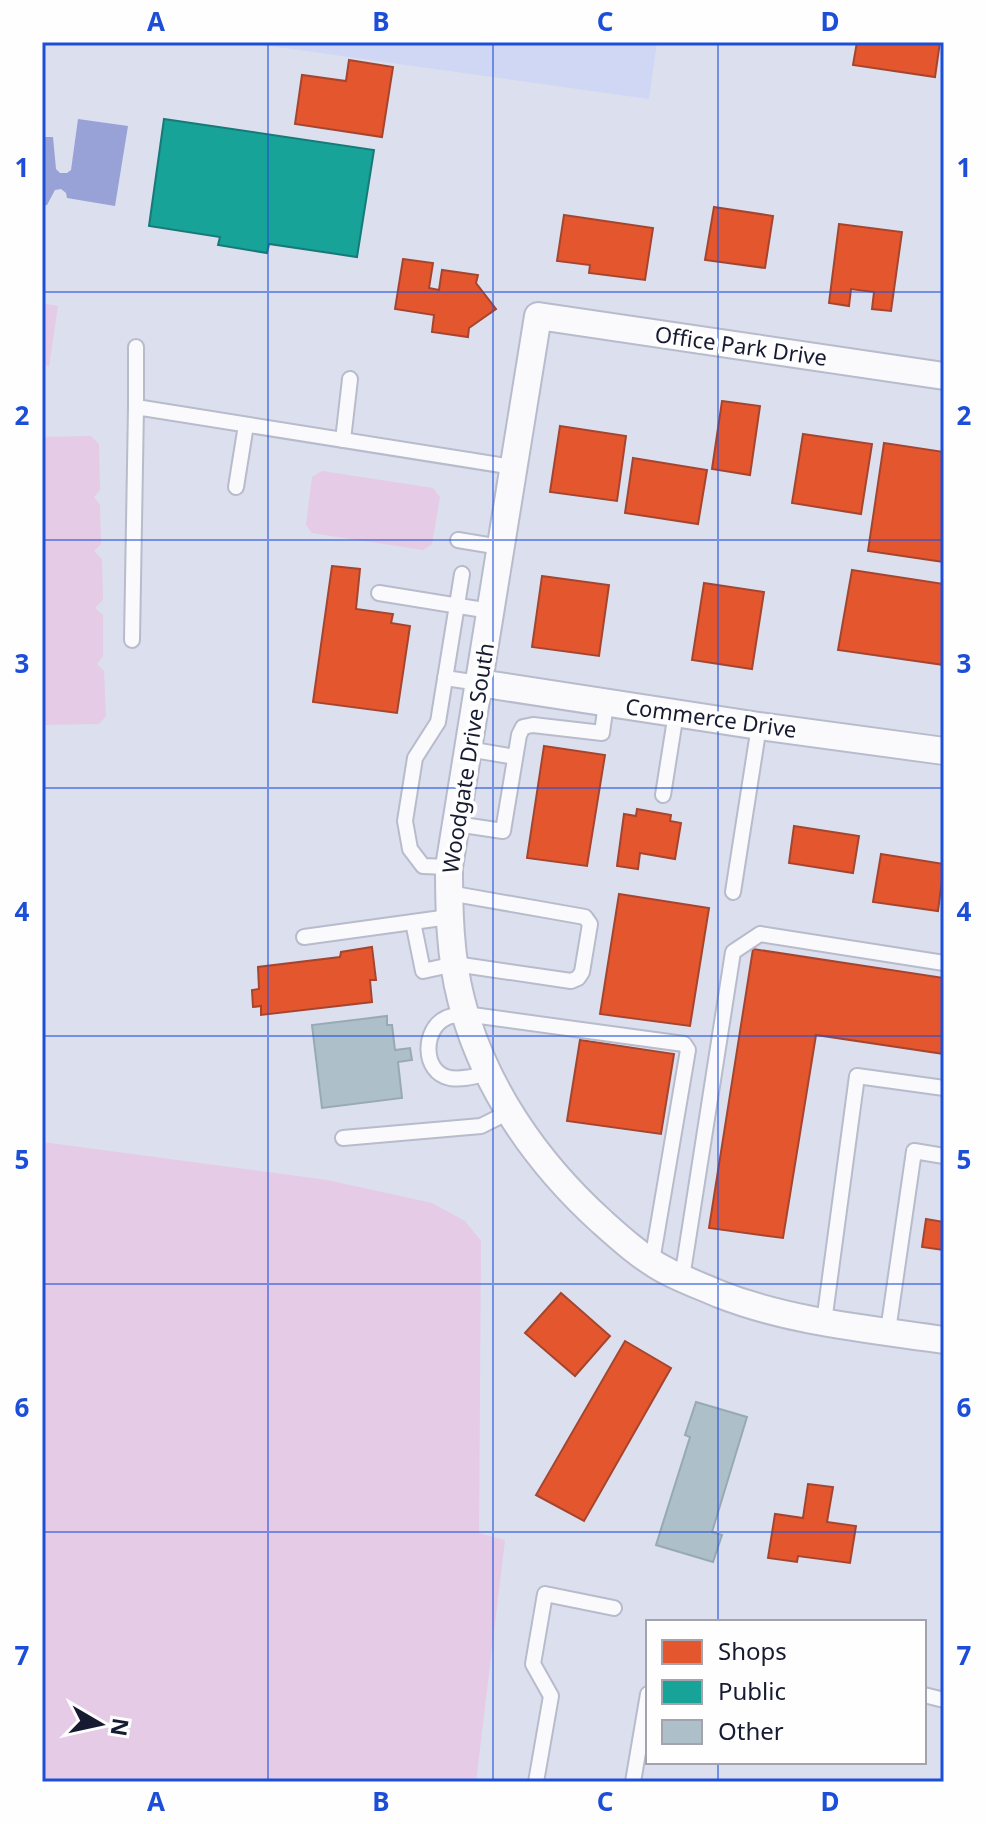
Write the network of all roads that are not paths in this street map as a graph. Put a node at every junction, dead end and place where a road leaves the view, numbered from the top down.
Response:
1 (538, 316) joint
2 (136, 347) dead end
3 (944, 376) edge
4 (350, 379) dead end
5 (136, 407) junction
6 (246, 425) junction
7 (343, 440) junction
8 (513, 467) junction
9 (236, 487) dead end
10 (458, 540) dead end
11 (500, 547) junction
12 (462, 574) dead end
13 (379, 593) dead end
14 (457, 606) junction
15 (490, 611) junction
16 (132, 640) dead end
17 (445, 678) junction
18 (479, 683) junction
19 (606, 703) junction
20 (676, 713) junction
21 (759, 726) junction
22 (468, 749) junction
23 (944, 751) edge
24 (515, 757) junction
25 (663, 795) dead end
26 (456, 824) junction
27 (449, 892) junction
28 (733, 892) dead end
29 (413, 922) junction
30 (304, 937) dead end
31 (944, 963) edge
32 (455, 964) junction
33 (465, 1014) junction
34 (489, 1073) junction
35 (944, 1088) edge
36 (509, 1112) junction
37 (343, 1138) dead end
38 (944, 1156) edge
39 (652, 1261) junction
40 (682, 1278) junction
41 (824, 1322) junction
42 (888, 1331) junction
43 (944, 1333) edge
44 (944, 1340) edge
45 (614, 1608) dead end
46 (646, 1706) edge
47 (536, 1782) edge
48 (633, 1782) edge

1 - 3 street, Office Park Drive
1 - 8 street, Woodgate Drive South
2 - 5 lane
4 - 7 lane
5 - 6 lane
5 - 16 lane
6 - 7 lane
6 - 9 lane
7 - 8 lane
8 - 11 street, Woodgate Drive South
10 - 11 lane
11 - 15 street, Woodgate Drive South
12 - 14 lane
13 - 14 lane
14 - 15 lane
14 - 17 lane
15 - 18 street, Woodgate Drive South
17 - 18 lane
17 - 27 lane
18 - 19 street, Commerce Drive
18 - 22 street, Woodgate Drive South
19 - 20 street, Commerce Drive
19 - 24 lane
20 - 21 street, Commerce Drive
20 - 25 lane
21 - 23 street, Commerce Drive
21 - 28 lane
22 - 24 lane
22 - 26 street, Woodgate Drive South
24 - 26 lane
26 - 27 street, Woodgate Drive South
27 - 29 lane
27 - 32 street, Woodgate Drive South
27 - 32 lane
29 - 30 lane
29 - 32 lane
31 - 40 lane
32 - 33 street, Woodgate Drive South
33 - 34 street, Woodgate Drive South
33 - 34 lane
33 - 39 lane
34 - 36 street, Woodgate Drive South
35 - 41 lane
36 - 37 lane
36 - 39 street, Woodgate Drive South
38 - 42 lane
39 - 40 street, Woodgate Drive South
40 - 41 street, Woodgate Drive South
41 - 42 street, Woodgate Drive South
42 - 44 street, Woodgate Drive South
43 - 44 lane
45 - 47 lane
46 - 48 lane

